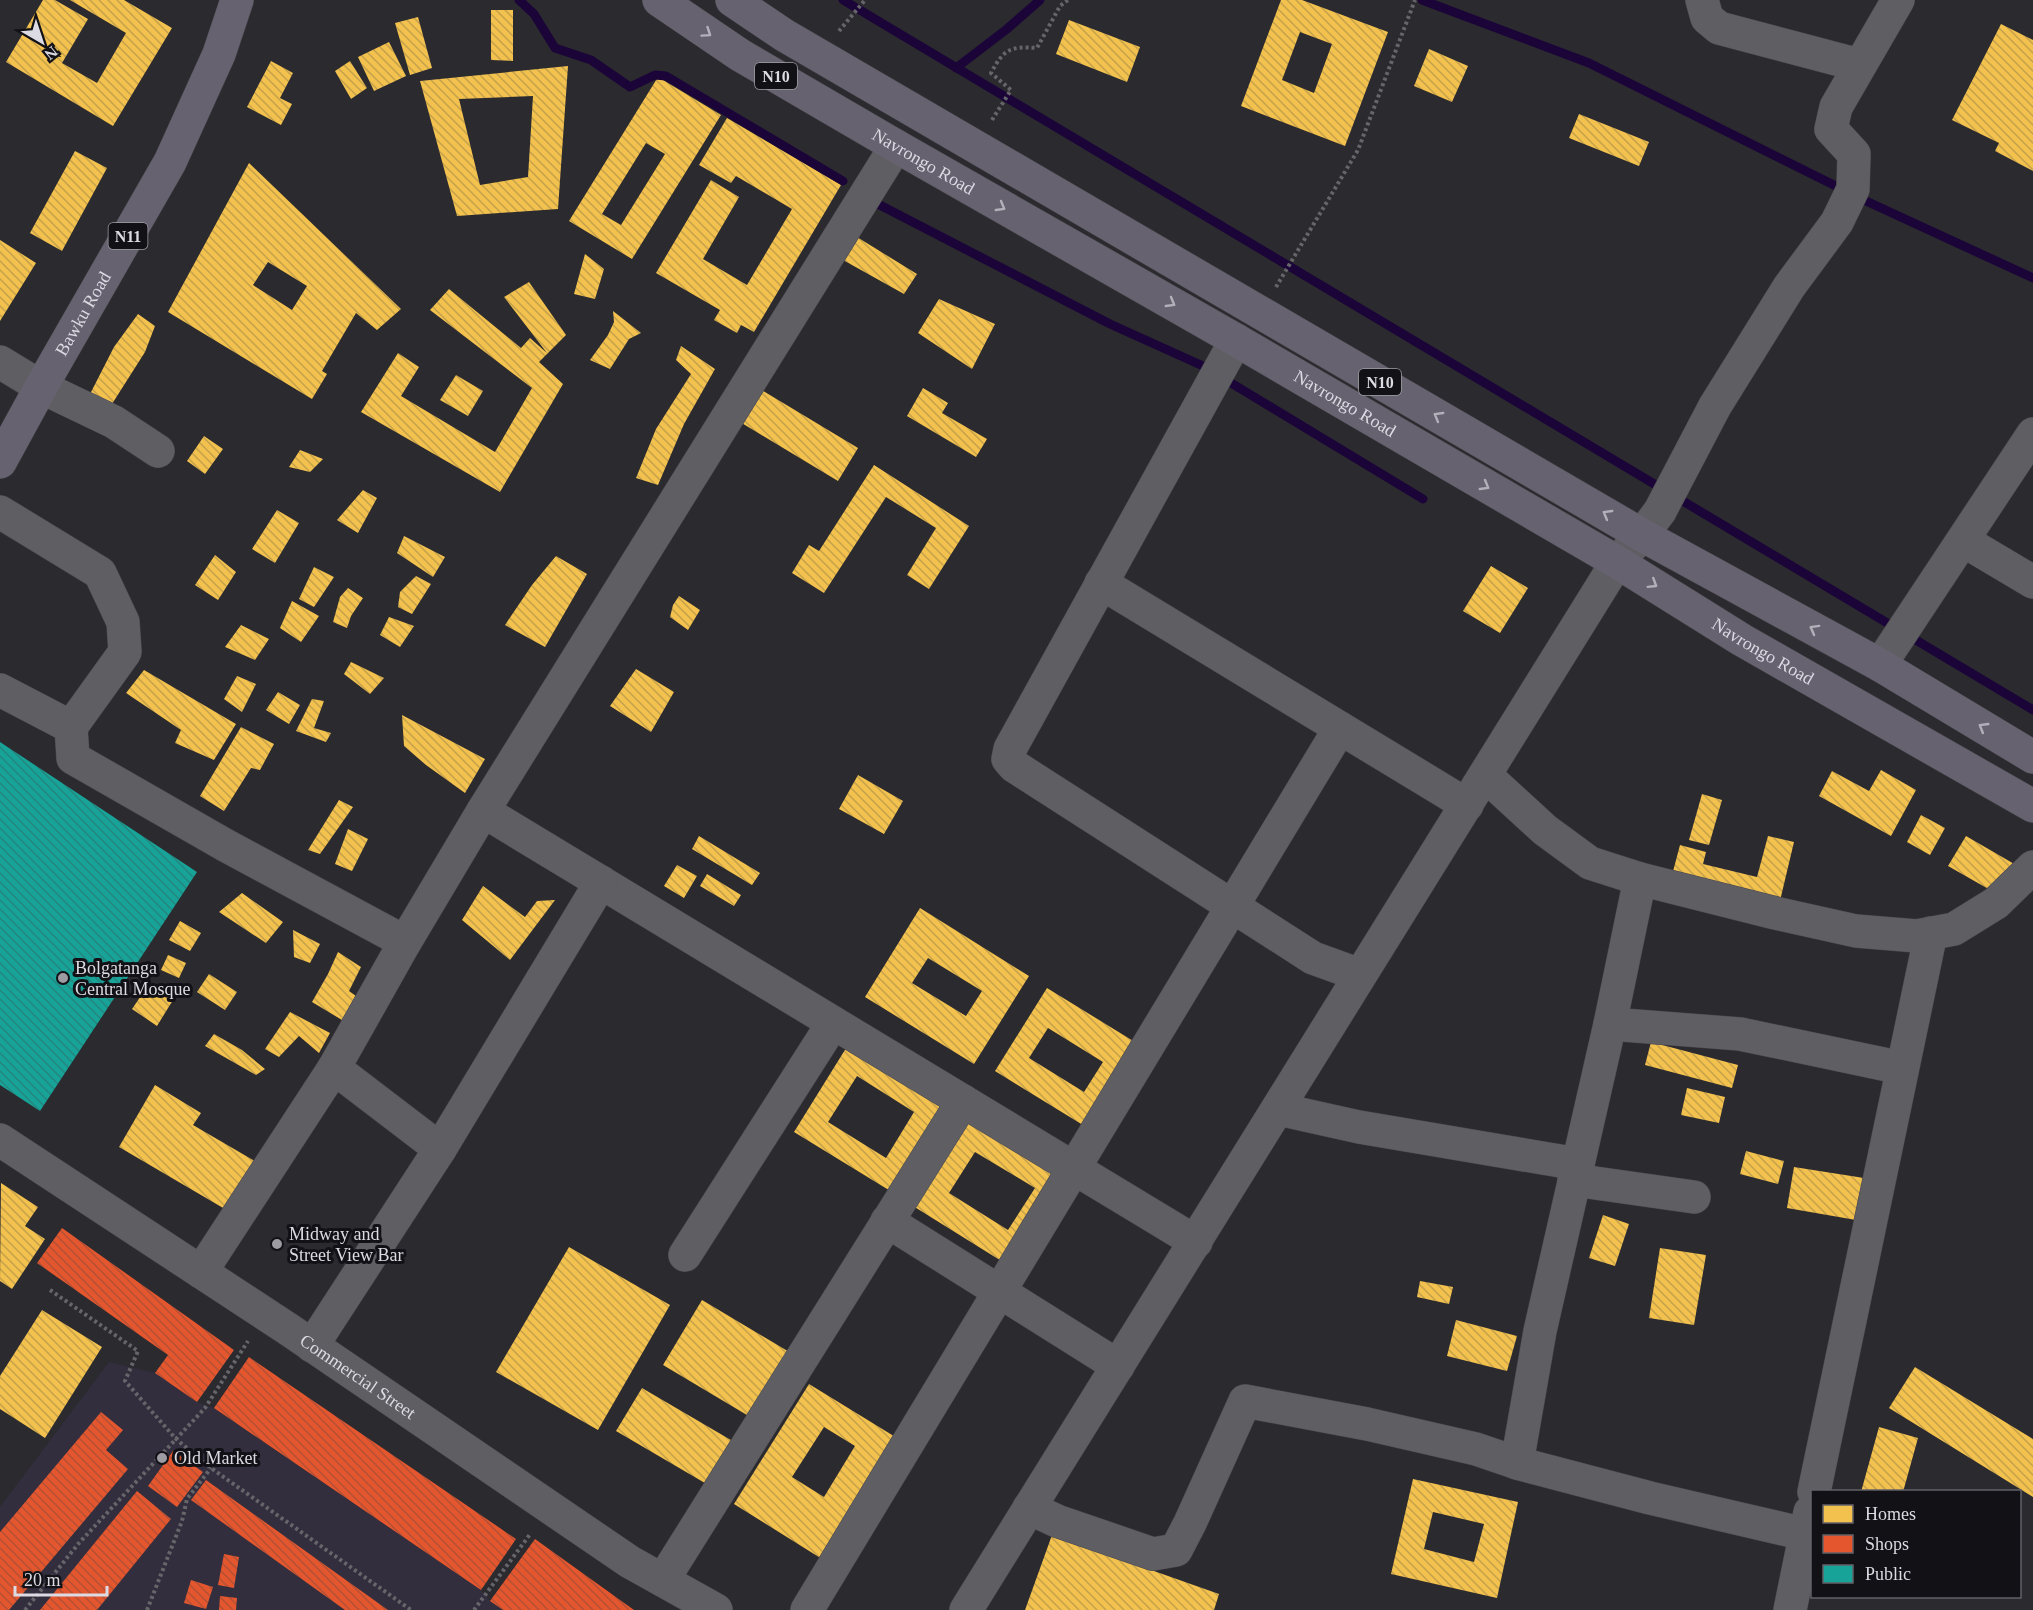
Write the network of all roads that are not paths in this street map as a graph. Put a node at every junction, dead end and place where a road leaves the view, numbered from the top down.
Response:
1 (237, 0) edge
2 (659, 0) edge
3 (732, 0) edge
4 (1702, 0) edge
5 (1898, 0) edge
6 (1859, 66) junction
7 (896, 146) junction
8 (1236, 340) junction
9 (0, 362) edge
10 (40, 387) junction
11 (2033, 434) edge
12 (158, 451) dead end
13 (0, 462) edge
14 (0, 512) edge
15 (1642, 535) junction
16 (1964, 541) junction
17 (1617, 562) junction
18 (2033, 582) edge
19 (1101, 584) junction
20 (1880, 665) junction
21 (0, 690) edge
22 (71, 727) junction
23 (1340, 728) junction
24 (2033, 757) edge
25 (1485, 775) junction
26 (1467, 805) junction
27 (2033, 806) edge
28 (483, 811) junction
29 (2033, 867) edge
30 (1640, 879) junction
31 (601, 882) junction
32 (1232, 906) junction
33 (1931, 933) junction
34 (405, 942) junction
35 (1360, 975) junction
36 (833, 1023) junction
37 (1610, 1024) junction
38 (334, 1068) junction
39 (1902, 1068) junction
40 (963, 1101) junction
41 (1278, 1109) junction
42 (0, 1140) edge
43 (440, 1149) junction
44 (1074, 1168) junction
45 (1576, 1172) junction
46 (1694, 1197) dead end
47 (887, 1221) junction
48 (1196, 1242) junction
49 (685, 1255) dead end
50 (201, 1272) junction
51 (999, 1291) junction
52 (312, 1346) junction
53 (1118, 1366) junction
54 (1517, 1463) junction
55 (1814, 1490) edge
56 (1811, 1505) edge
57 (1029, 1508) junction
58 (1805, 1534) junction
59 (663, 1580) junction
60 (716, 1610) edge
61 (807, 1610) edge
62 (966, 1610) edge
63 (1790, 1610) edge

1 - 10 highway, Bawku Road / N11
2 -> 7 highway, Navrongo Road / N10
15 -> 3 highway, Navrongo Road / N10
4 - 6 street
5 - 6 street
6 - 15 street
7 -> 8 highway, Navrongo Road / N10
7 - 28 street
8 -> 17 highway, Navrongo Road / N10
8 - 19 street
9 - 10 street
10 - 12 street
10 - 13 highway, Bawku Road / N11
11 - 16 street
14 - 22 street
15 - 17 street
20 -> 15 highway, Navrongo Road / N10
16 - 18 street
16 - 20 street
17 - 25 street
17 -> 27 highway, Navrongo Road / N10
19 - 23 street
19 - 32 street
24 -> 20 highway, Navrongo Road / N10
21 - 22 street
22 - 34 street
23 - 26 street
23 - 32 street
25 - 26 street
25 - 30 street
26 - 35 street
28 - 31 street
28 - 34 street
29 - 33 street
30 - 33 street
30 - 37 street
31 - 36 street
31 - 43 street
32 - 35 street
32 - 44 street
33 - 39 street
34 - 38 street
35 - 41 street
36 - 40 street
36 - 49 street
37 - 39 street
37 - 45 street
38 - 43 street
38 - 50 street
39 - 55 street
40 - 44 street
40 - 47 street
41 - 45 street
41 - 48 street
42 - 50 street, Commercial Street
43 - 52 street
44 - 48 street
44 - 51 street
45 - 46 street
45 - 54 street
47 - 51 street
47 - 59 street
48 - 53 street
50 - 52 street, Commercial Street
51 - 53 street
51 - 61 street
52 - 59 street, Commercial Street
53 - 57 street
54 - 57 street
54 - 58 street
56 - 58 street
57 - 62 street
58 - 63 street
59 - 60 street, Commercial Street

